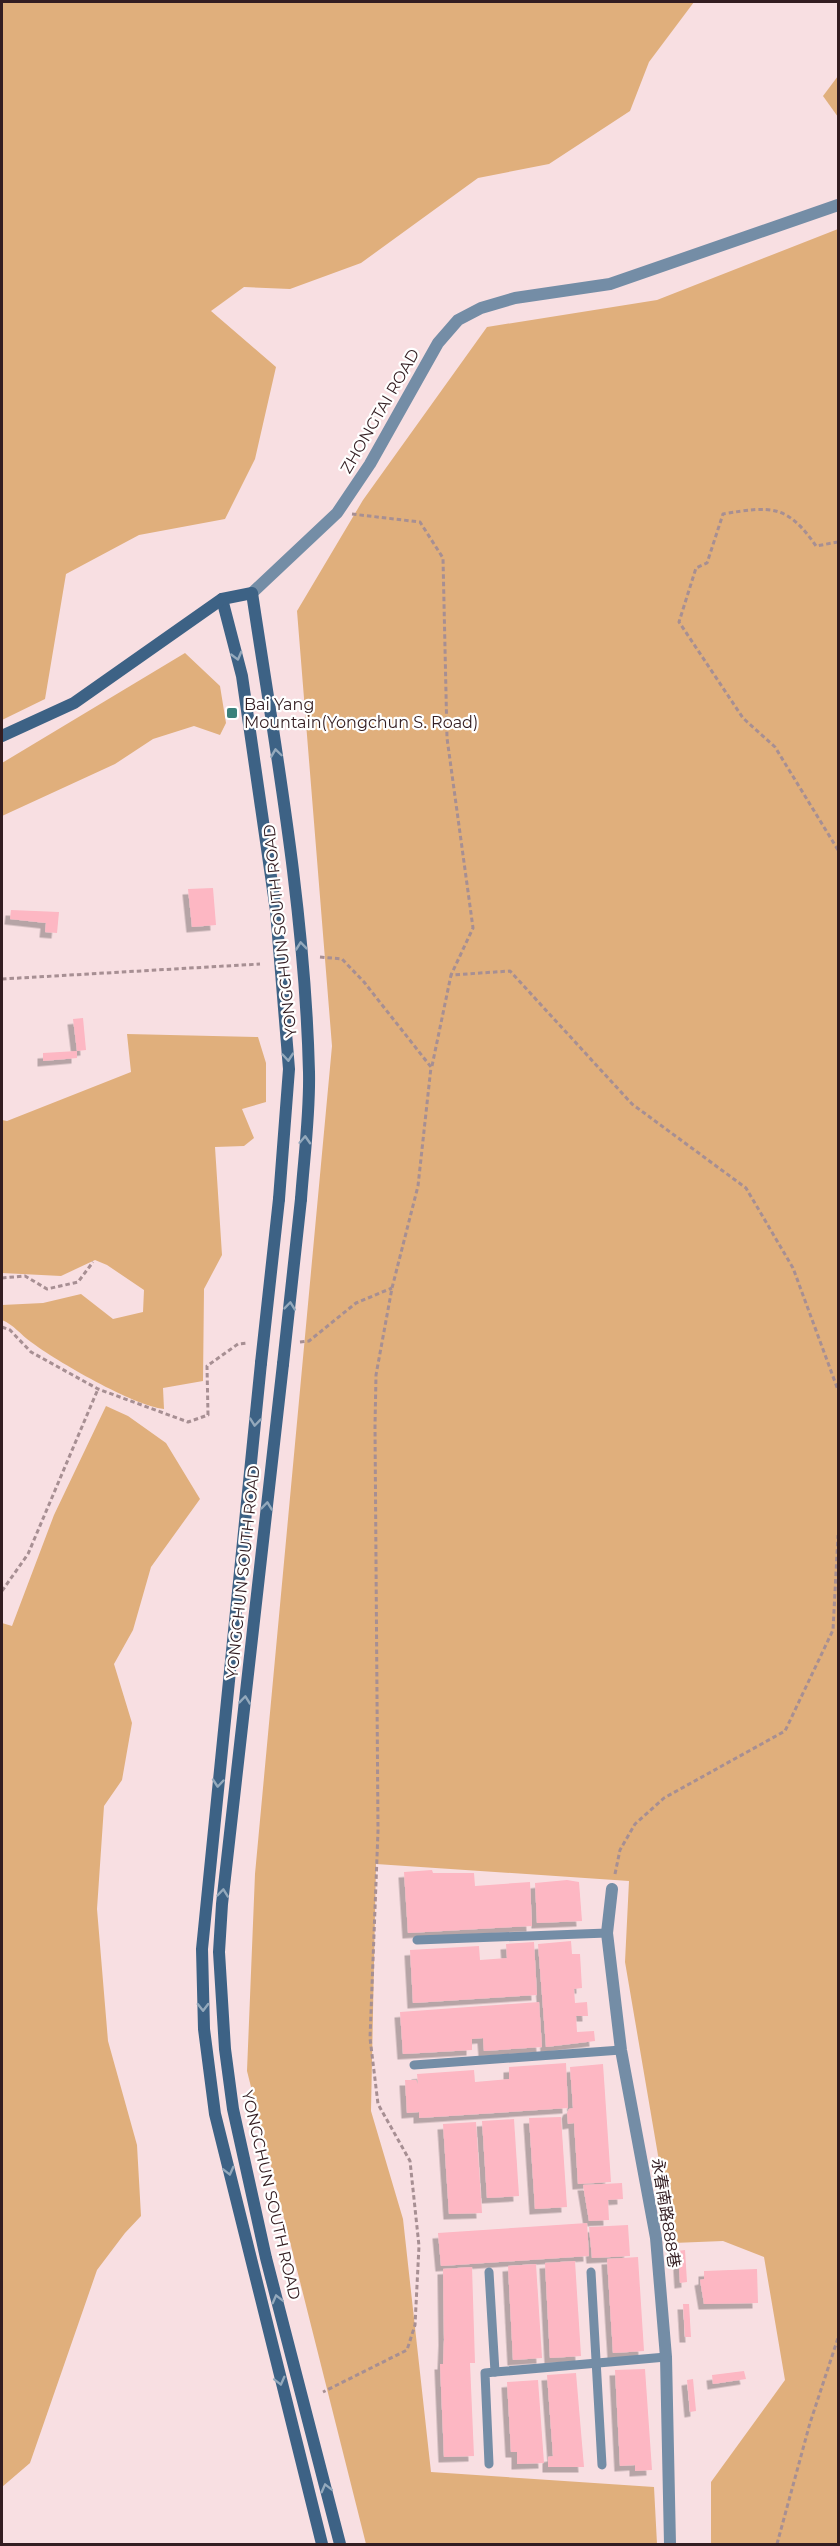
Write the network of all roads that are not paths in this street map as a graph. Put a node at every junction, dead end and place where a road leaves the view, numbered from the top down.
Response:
1 (838, 205) edge
2 (252, 593) junction
3 (222, 599) junction
4 (2, 736) edge
5 (612, 1889) road end
6 (607, 1933) junction
7 (417, 1940) dead end
8 (621, 2050) junction
9 (414, 2065) dead end
10 (489, 2272) dead end
11 (591, 2272) dead end
12 (666, 2356) junction
13 (597, 2364) junction
14 (495, 2373) junction
15 (489, 2464) dead end
16 (602, 2465) dead end
17 (322, 2544) edge
18 (340, 2544) edge
19 (670, 2544) edge

1 - 2 street, ZHONGTAI ROAD
2 - 3 street
18 -> 2 street, YONGCHUN SOUTH ROAD, bridge
3 - 4 street
3 -> 17 street, YONGCHUN SOUTH ROAD, bridge
5 - 6 street, 永春南路888巷
6 - 7 lane
6 - 8 street, 永春南路888巷
8 - 9 lane
8 - 12 street, 永春南路888巷
10 - 14 lane
11 - 13 lane
12 - 13 lane
12 - 19 street, 永春南路888巷
13 - 14 lane
13 - 16 lane
14 - 15 lane

